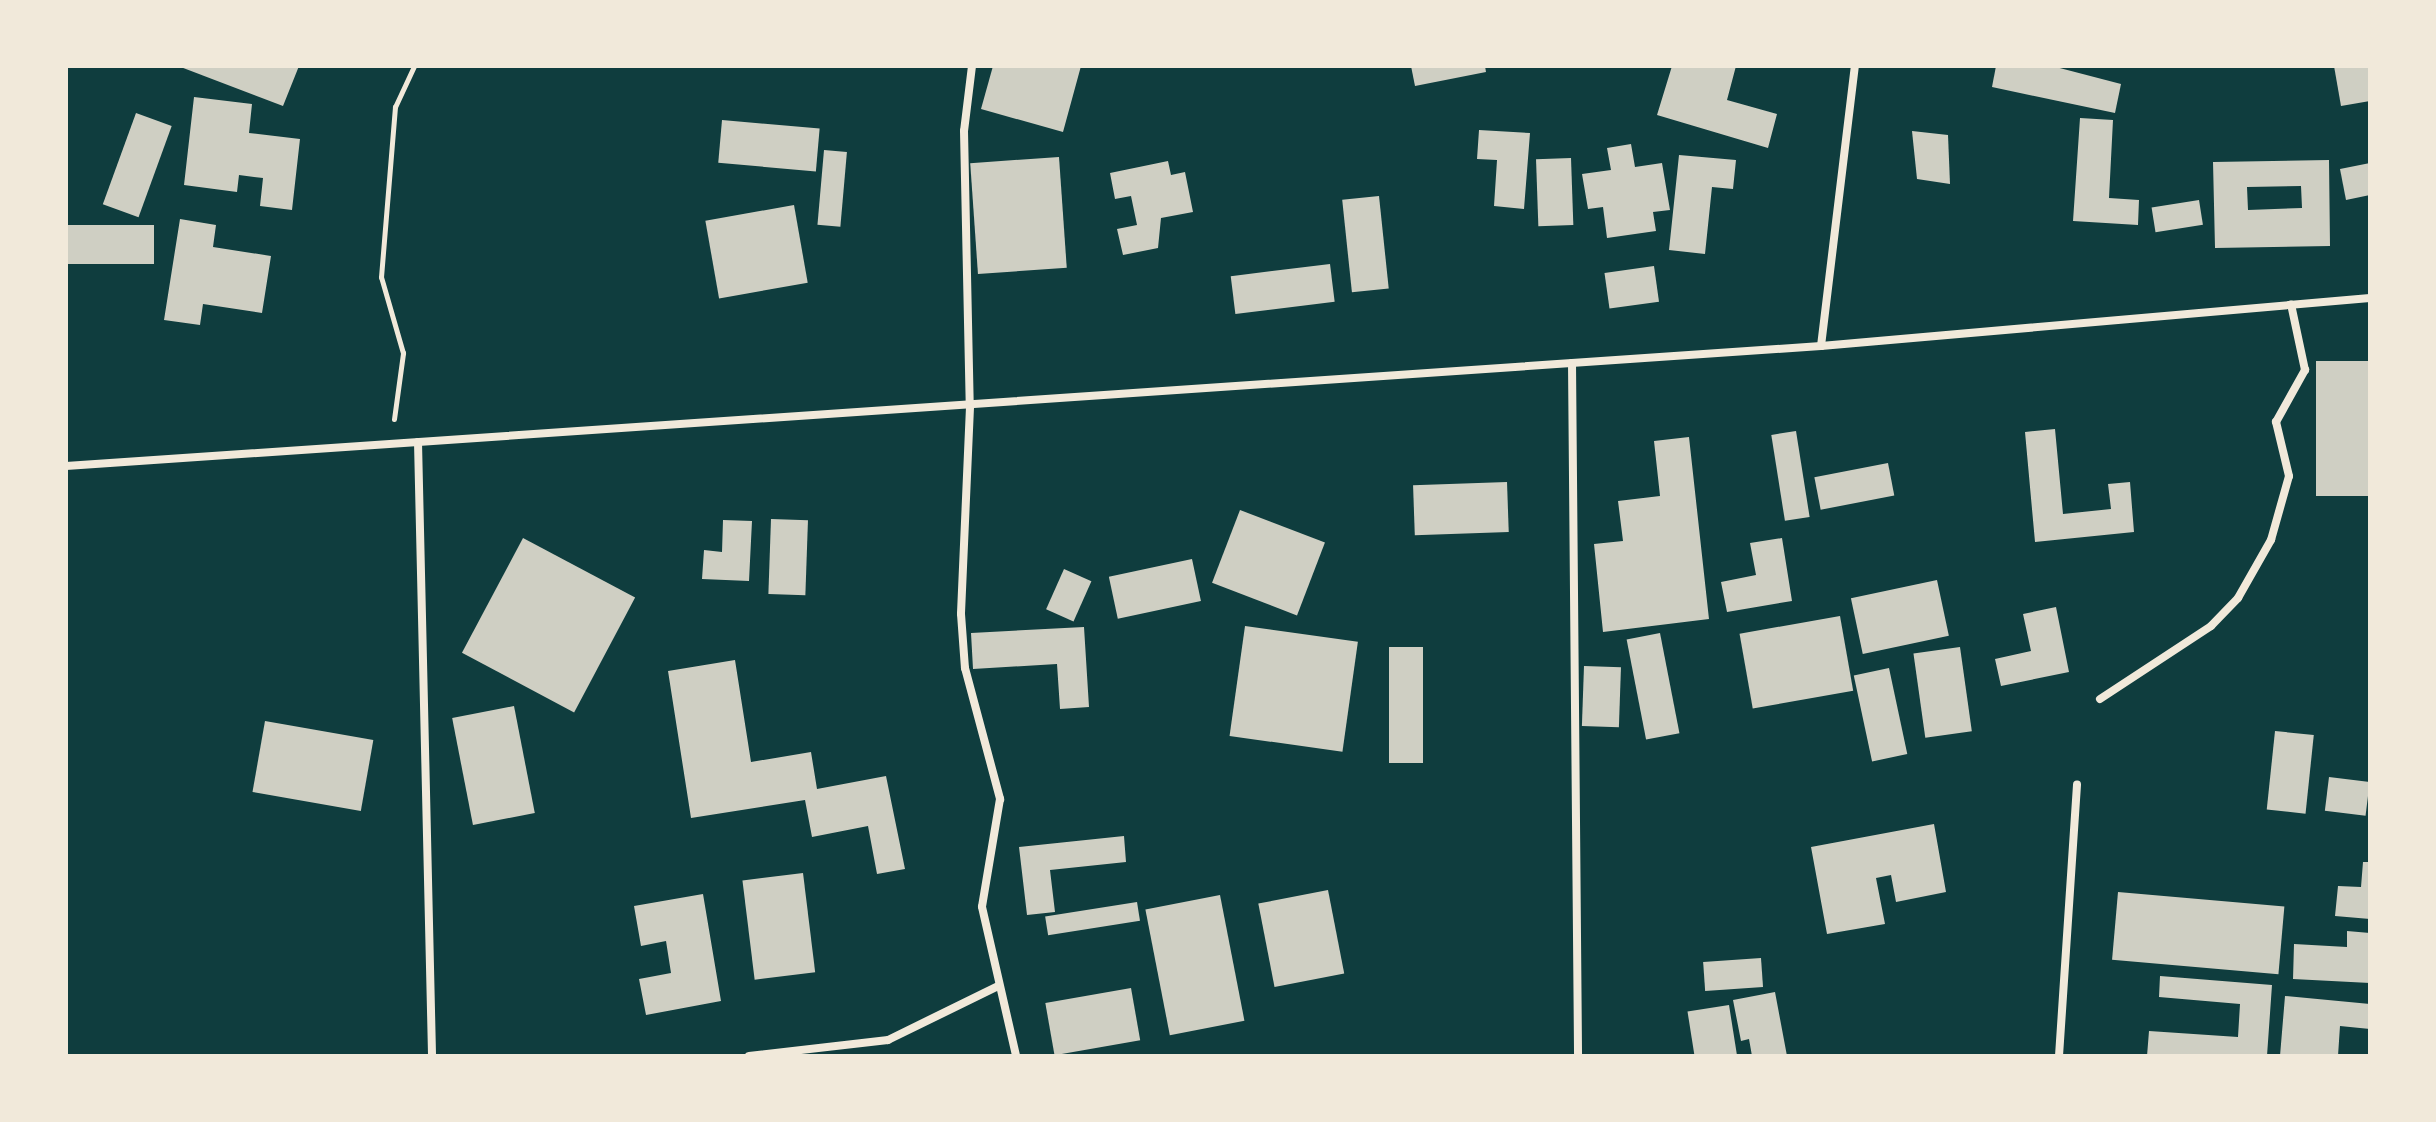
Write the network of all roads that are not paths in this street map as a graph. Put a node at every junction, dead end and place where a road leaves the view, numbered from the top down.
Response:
1 (972, 66) edge
2 (1855, 66) edge
3 (2370, 298) edge
4 (2291, 304) junction
5 (1821, 346) junction
6 (1572, 363) junction
7 (970, 407) junction
8 (418, 442) junction
9 (66, 466) edge
10 (2100, 699) dead end
11 (2077, 785) dead end
12 (998, 986) junction
13 (432, 1056) edge
14 (749, 1056) edge
15 (1016, 1056) edge
16 (1578, 1056) edge
17 (2059, 1056) edge

1 - 7 street
2 - 5 street
3 - 4 street
4 - 5 street
4 - 10 street
5 - 6 street
6 - 7 street
6 - 16 street
7 - 8 street
7 - 12 street
8 - 9 street
8 - 13 street
11 - 17 street
12 - 14 street
12 - 15 street

